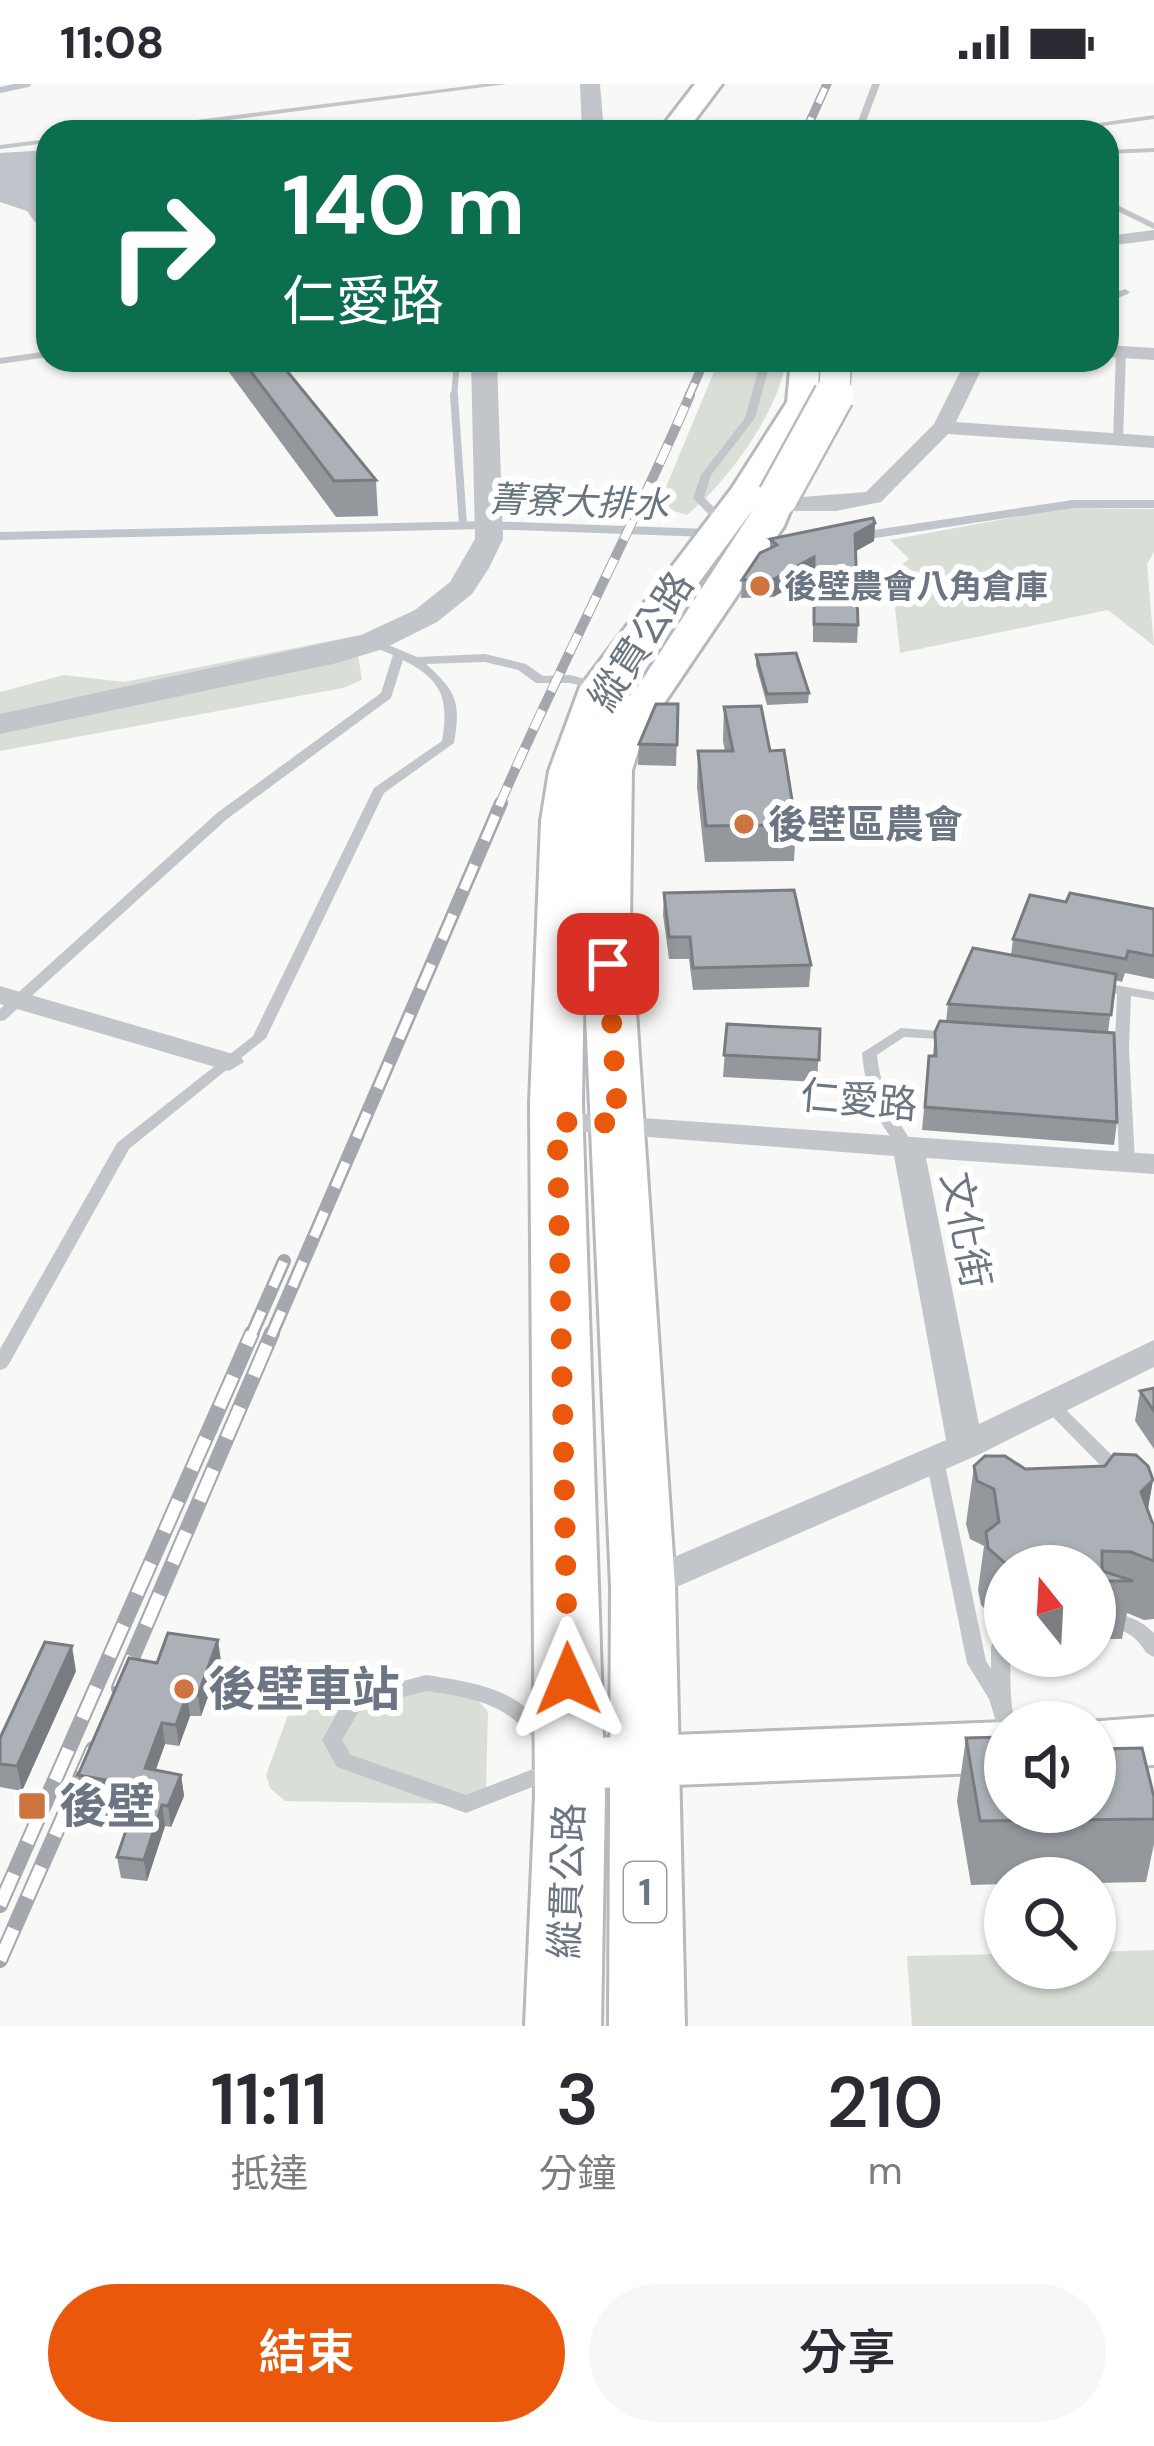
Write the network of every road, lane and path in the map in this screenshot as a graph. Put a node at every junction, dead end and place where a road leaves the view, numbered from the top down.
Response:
1 (503, 84) edge
2 (590, 84) edge
3 (686, 84) edge
4 (709, 84) edge
5 (876, 84) edge
6 (1154, 117) edge
7 (214, 120) edge
8 (592, 120) edge
9 (658, 120) edge
10 (681, 120) edge
11 (862, 120) edge
12 (1119, 122) edge
13 (36, 142) edge
14 (0, 147) edge
15 (1154, 150) edge
16 (1119, 151) edge
17 (1119, 210) edge
18 (1154, 230) edge
19 (1119, 238) edge
20 (1125, 292) dead end
21 (1119, 294) edge
22 (1119, 352) edge
23 (1154, 354) edge
24 (36, 356) edge
25 (0, 361) edge
26 (484, 372) edge
27 (763, 372) edge
28 (807, 372) edge
29 (835, 372) edge
30 (846, 372) edge
31 (970, 372) edge
32 (1115, 372) edge
33 (944, 427) junction
34 (1118, 440) junction
35 (1154, 442) edge
36 (747, 522) junction
37 (396, 652) junction
38 (601, 687) junction
39 (0, 724) edge
40 (584, 925) junction
41 (1082, 982) edge
42 (1124, 991) junction
43 (1154, 996) edge
44 (6, 1004) edge
45 (968, 1037) edge
46 (1078, 1044) edge
47 (1122, 1047) junction
48 (229, 1062) junction
49 (557, 1122) junction
50 (618, 1123) junction
51 (908, 1147) junction
52 (1141, 1163) edge
53 (1154, 1352) edge
54 (0, 1364) edge
55 (1050, 1404) junction
56 (950, 1453) junction
57 (1139, 1494) edge
58 (643, 1586) junction
59 (1116, 1621) edge
60 (1154, 1649) edge
61 (993, 1701) edge
62 (984, 1724) edge
63 (1154, 1741) edge
64 (1116, 1743) edge
65 (642, 1758) junction
66 (569, 1764) junction
67 (562, 2026) edge
68 (647, 2026) edge

1 - 7 lane
2 - 8 street
3 - 9 main road
4 - 10 main road
5 - 11 lane
6 - 12 lane
13 - 14 lane
15 - 16 lane
17 - 18 lane
18 - 19 street
20 - 21 lane
22 - 23 street
24 - 25 lane
26 - 37 street
27 - 36 lane
28 - 36 main road, 1
29 - 36 main road, 1, bridge
30 - 36 lane
31 - 33 street
32 - 34 lane
33 - 34 street
33 - 36 street
34 - 35 street
36 - 38 main road, 縱貫公路 / 1
36 - 40 main road, 縱貫公路 / 1
37 - 38 lane
37 - 39 street
37 - 44 lane
37 - 48 lane
38 - 40 main road, 縱貫公路 / 1
40 - 49 main road, 縱貫公路 / 1
40 - 50 main road, 縱貫公路 / 1
41 - 42 lane
42 - 43 lane
42 - 47 lane
44 - 48 street
45 - 51 lane, 文化街
46 - 47 lane
47 - 52 lane
48 - 54 lane
49 - 50 street, 仁愛路
49 - 66 main road, 縱貫公路 / 1
50 - 51 street, 仁愛路
50 - 58 main road, 縱貫公路 / 1
51 - 52 street, 仁愛路
51 - 56 street, 文化街
53 - 55 street
55 - 56 street
55 - 57 lane
56 - 58 street
56 - 61 lane
58 - 65 main road, 縱貫公路 / 1
59 - 60 lane
62 - 65 main road
63 - 64 main road
65 - 66 main road
65 - 68 main road, 縱貫公路 / 1
66 - 66 lane
66 - 67 main road, 縱貫公路 / 1

